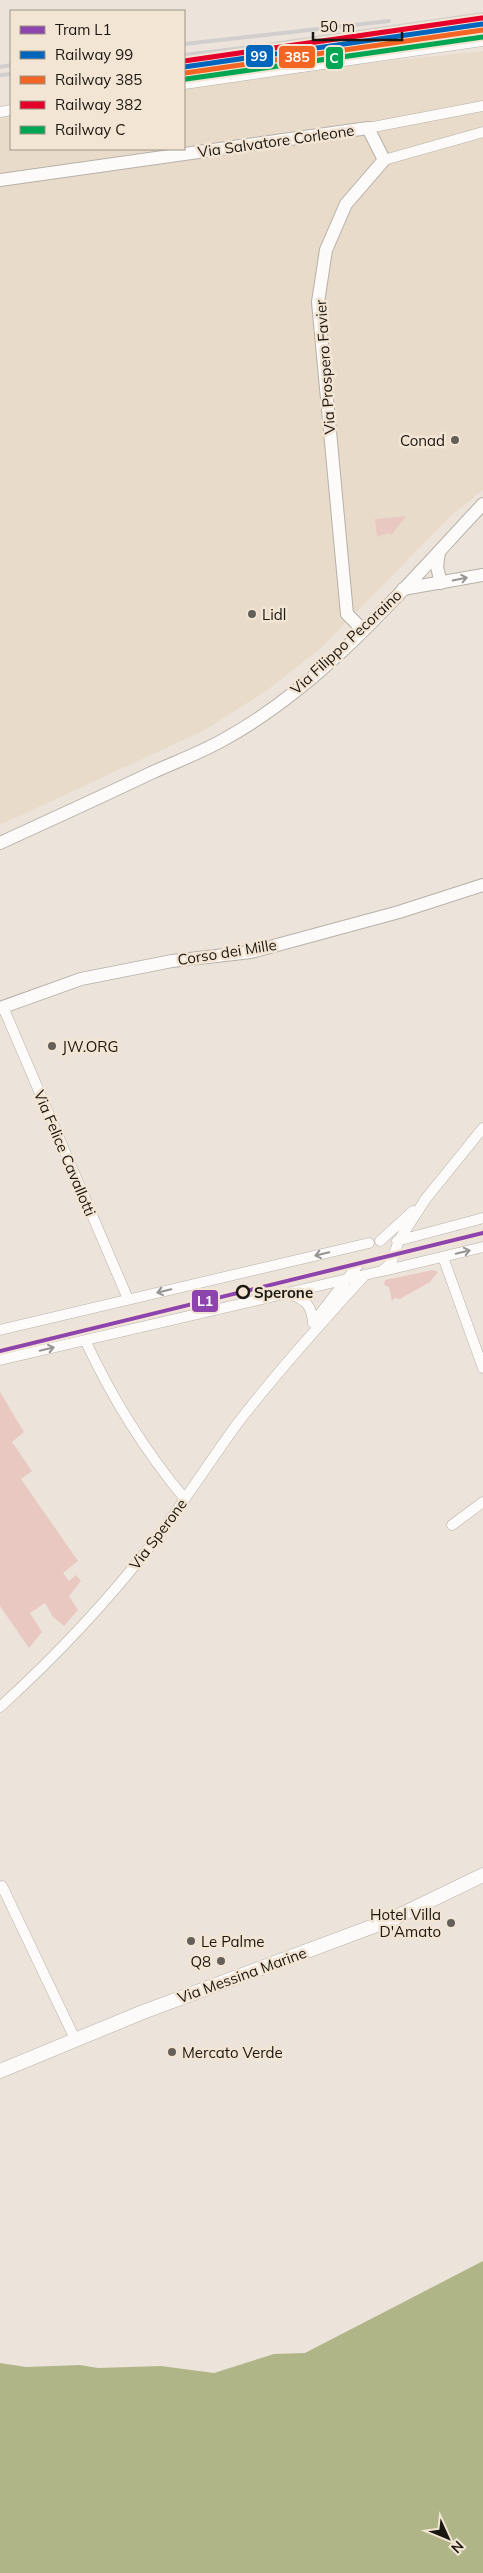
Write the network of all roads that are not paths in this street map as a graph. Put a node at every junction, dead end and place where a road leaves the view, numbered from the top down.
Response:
1 (483, 41) edge
2 (185, 84) edge
3 (483, 106) edge
4 (368, 128) junction
5 (483, 132) edge
6 (384, 160) junction
7 (0, 180) edge
8 (483, 504) edge
9 (439, 552) junction
10 (483, 575) edge
11 (441, 583) junction
12 (403, 590) junction
13 (362, 629) junction
14 (0, 843) edge
15 (483, 885) edge
16 (2, 1007) edge
17 (483, 1128) edge
18 (428, 1197) junction
19 (416, 1216) junction
20 (483, 1218) edge
21 (428, 1234) junction
22 (369, 1243) junction
23 (391, 1243) junction
24 (483, 1247) edge
25 (443, 1257) junction
26 (358, 1265) junction
27 (382, 1271) junction
28 (368, 1274) junction
29 (348, 1279) junction
30 (287, 1293) junction
31 (128, 1299) junction
32 (313, 1323) junction
33 (0, 1330) edge
34 (85, 1340) junction
35 (299, 1348) junction
36 (0, 1360) edge
37 (483, 1368) edge
38 (185, 1499) junction
39 (483, 1502) edge
40 (452, 1525) dead end
41 (0, 1707) edge
42 (483, 1875) edge
43 (2, 1886) dead end
44 (75, 2039) junction
45 (0, 2071) edge

1 - 2 street
3 - 4 street
4 - 6 street, Via Salvatore Corleone
4 - 7 street, Via Salvatore Corleone
5 - 6 street
6 - 13 street, Via Prospero Favier
8 - 9 street, Via Filippo Pecoraino
9 - 11 street
9 - 12 street, Via Filippo Pecoraino
11 -> 10 street
11 - 12 street
12 - 13 street, Via Filippo Pecoraino
13 - 14 street, Via Filippo Pecoraino
15 - 16 street, Corso dei Mille
16 - 31 street, Via Felice Cavallotti
17 - 18 street
18 - 19 street
18 - 23 street
19 - 21 street
19 - 23 street
20 - 21 street
21 - 23 street
22 - 23 street
22 - 26 street
22 -> 31 street
23 - 27 street
25 -> 24 street
25 - 27 street
25 - 37 street
26 - 28 street
26 - 29 street
27 - 28 street
28 - 29 street
28 - 35 street
29 - 30 street
29 - 32 street
30 - 32 street
30 - 34 street
31 - 33 street
32 - 35 street
36 -> 34 street
34 - 38 street
35 - 38 street, Via Sperone
38 - 41 street, Via Sperone
39 - 40 street
42 - 44 main road, Via Messina Marine
43 - 44 street
44 - 45 main road, Via Messina Marine

